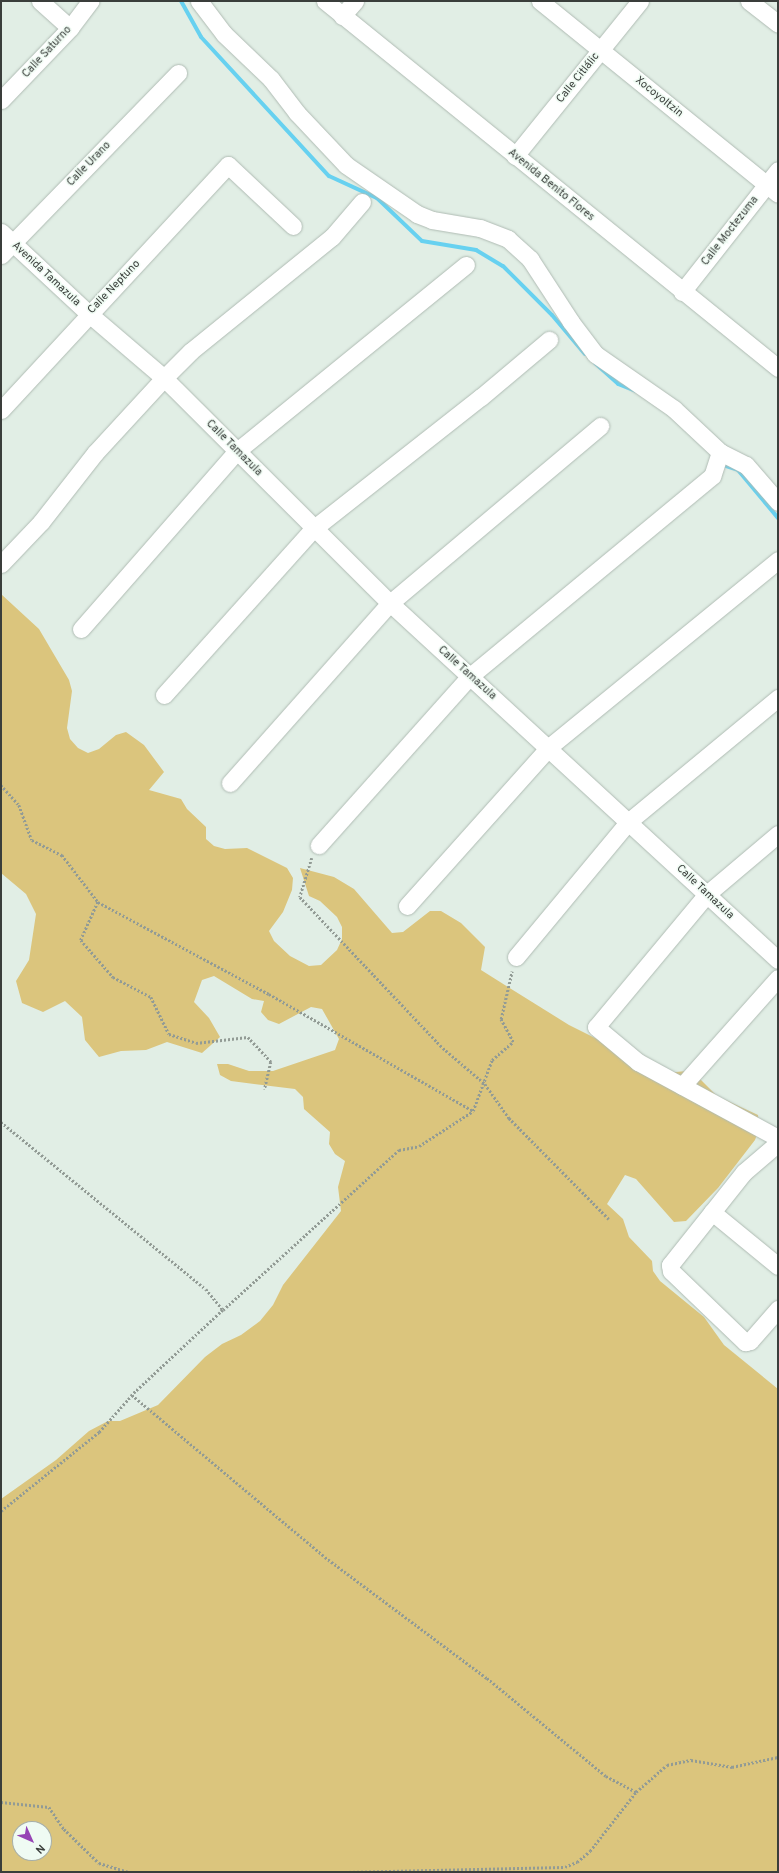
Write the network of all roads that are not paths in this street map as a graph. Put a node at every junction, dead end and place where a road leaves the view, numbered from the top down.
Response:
1 (40, 1) edge
2 (90, 1) edge
3 (199, 1) edge
4 (325, 1) edge
5 (355, 1) edge
6 (540, 1) edge
7 (640, 1) edge
8 (749, 1) edge
9 (342, 16) junction
10 (778, 24) edge
11 (70, 28) junction
12 (601, 50) junction
13 (178, 73) dead end
14 (1, 100) edge
15 (516, 156) junction
16 (778, 170) edge
17 (772, 189) edge
18 (362, 202) dead end
19 (293, 226) dead end
20 (7, 237) edge
21 (1, 255) edge
22 (466, 265) dead end
23 (682, 292) junction
24 (88, 313) junction
25 (549, 340) dead end
26 (778, 368) edge
27 (164, 378) junction
28 (1, 410) edge
29 (600, 426) dead end
30 (237, 451) junction
31 (720, 452) junction
32 (778, 502) edge
33 (313, 529) junction
34 (778, 560) edge
35 (1, 564) edge
36 (390, 603) junction
37 (81, 629) dead end
38 (470, 676) junction
39 (164, 695) dead end
40 (778, 698) edge
41 (549, 747) junction
42 (230, 782) dead end
43 (628, 822) junction
44 (778, 834) edge
45 (319, 845) road end
46 (707, 894) junction
47 (408, 906) dead end
48 (516, 957) road end
49 (778, 960) edge
50 (778, 978) edge
51 (682, 1086) junction
52 (778, 1138) edge
53 (778, 1143) edge
54 (712, 1212) junction
55 (778, 1266) edge
56 (778, 1309) edge

1 - 11 street
2 - 11 street, Calle Saturno
3 - 31 street
4 - 9 street, Avenida Benito Flores
5 - 9 street
6 - 12 street, Xocoyoltzin
7 - 12 street, Calle Citlálic
8 - 10 street
9 - 15 street, Avenida Benito Flores
11 - 14 street, Calle Saturno
12 - 15 street, Calle Citlálic
12 - 17 street, Xocoyoltzin
13 - 20 street, Calle Urano
15 - 23 street, Avenida Benito Flores
16 - 17 street, Calle Moctezuma
17 - 23 street, Calle Moctezuma
18 - 27 street
19 - 24 street, Calle Neptuno
20 - 21 street, Calle Urano
20 - 24 street, Avenida Tamazula
22 - 30 street
23 - 26 street, Avenida Benito Flores
24 - 27 street, Avenida Tamazula
24 - 28 street, Calle Neptuno
25 - 33 street
27 - 30 street, Calle Tamazula
27 - 35 street
29 - 36 street
30 - 33 street, Calle Tamazula
30 - 37 street
31 - 32 street
31 - 38 street
33 - 36 street, Calle Tamazula
33 - 39 street
34 - 41 street
36 - 38 street, Calle Tamazula
36 - 42 street
38 - 41 street, Calle Tamazula
38 - 45 street
40 - 43 street
41 - 43 street, Calle Tamazula
41 - 47 street
43 - 46 street, Calle Tamazula
43 - 48 street
44 - 46 street
46 - 49 street, Calle Tamazula
46 - 51 street
50 - 51 street
51 - 52 street
53 - 54 street
54 - 55 street
54 - 56 street

